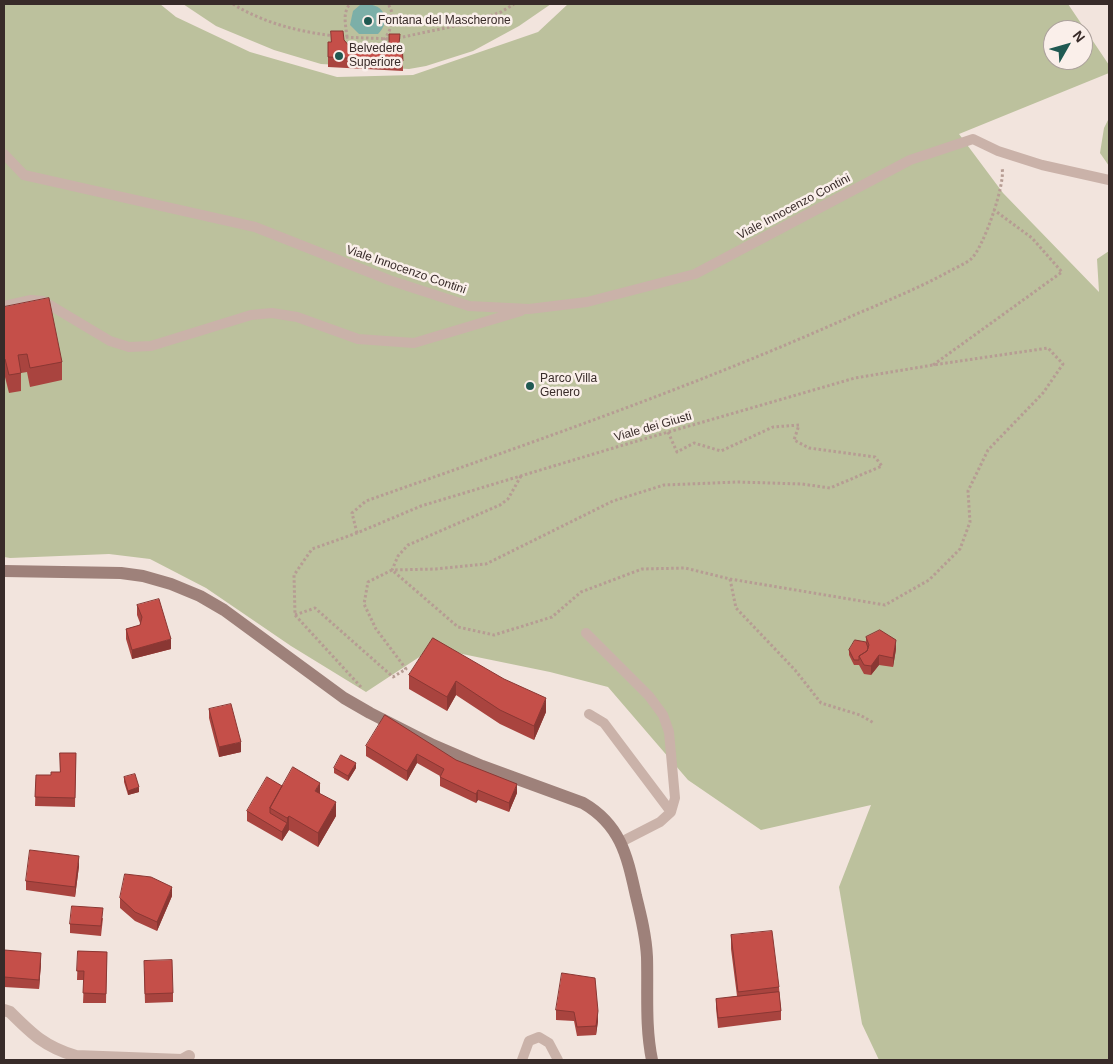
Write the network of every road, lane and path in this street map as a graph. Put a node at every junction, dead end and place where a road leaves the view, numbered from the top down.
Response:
1 (233, 4) edge
2 (350, 4) edge
3 (388, 4) edge
4 (514, 4) edge
5 (348, 37) junction
6 (384, 40) junction
7 (998, 151) junction
8 (4, 154) edge
9 (1109, 180) edge
10 (994, 210) junction
11 (4, 306) edge
12 (529, 308) junction
13 (933, 365) junction
14 (668, 432) junction
15 (521, 476) junction
16 (358, 534) junction
17 (392, 570) junction
18 (4, 571) edge
19 (730, 579) junction
20 (295, 615) junction
21 (586, 633) dead end
22 (370, 713) junction
23 (589, 714) dead end
24 (874, 723) dead end
25 (671, 812) junction
26 (621, 842) junction
27 (4, 1010) edge
28 (189, 1056) dead end
29 (522, 1060) edge
30 (558, 1060) edge
31 (652, 1060) edge

1 - 5 path
2 - 5 path
3 - 6 path
4 - 6 path
5 - 6 path
7 - 9 lane, Viale Innocenzo Contini
7 - 10 path
7 - 12 lane, Viale Innocenzo Contini
8 - 12 lane, Viale Innocenzo Contini
10 - 13 path
10 - 16 path
11 - 12 lane
13 - 14 path, Viale dei Giusti
13 - 19 path, Viale dei Giusti
14 - 15 path, Viale dei Giusti
14 - 17 path
15 - 16 path, Viale dei Giusti
15 - 17 path
16 - 20 path, Viale dei Giusti
17 - 19 path
17 - 20 path
18 - 22 street
19 - 24 path
20 - 22 path
21 - 25 lane
22 - 26 street
23 - 25 lane
25 - 26 lane
26 - 31 street
27 - 28 street
29 - 30 lane

